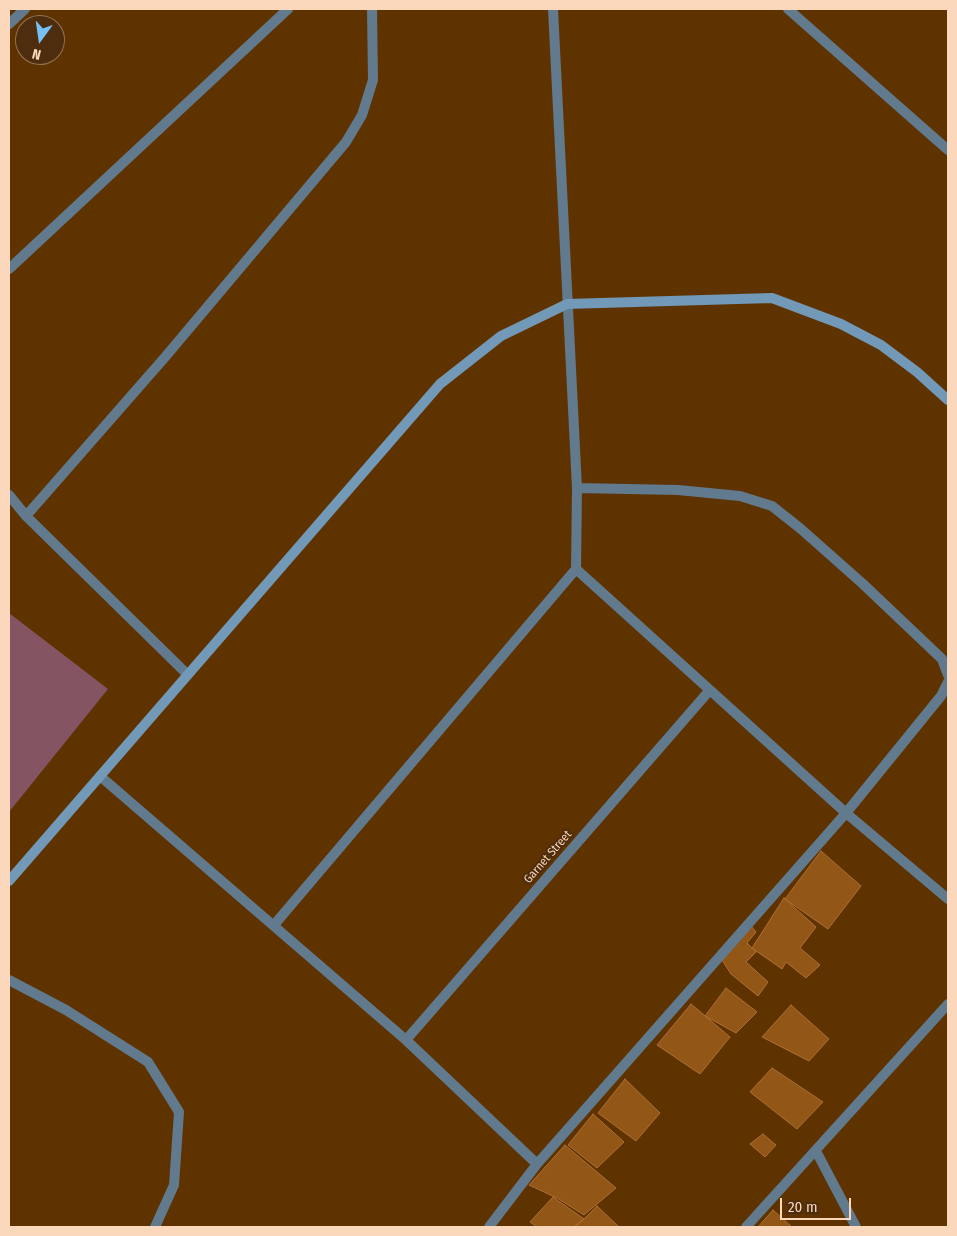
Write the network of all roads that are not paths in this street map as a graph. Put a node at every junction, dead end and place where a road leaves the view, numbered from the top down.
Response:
1 (25, 9) edge
2 (288, 9) edge
3 (372, 9) edge
4 (553, 9) edge
5 (788, 9) edge
6 (9, 24) edge
7 (948, 150) edge
8 (9, 268) edge
9 (567, 304) junction
10 (948, 400) edge
11 (577, 488) junction
12 (9, 495) edge
13 (26, 516) junction
14 (576, 569) junction
15 (187, 674) junction
16 (948, 675) edge
17 (948, 682) edge
18 (709, 690) junction
19 (100, 776) junction
20 (846, 813) junction
21 (9, 880) edge
22 (948, 899) edge
23 (274, 925) junction
24 (9, 980) edge
25 (948, 1004) edge
26 (406, 1040) junction
27 (816, 1151) junction
28 (537, 1164) junction
29 (155, 1227) edge
30 (489, 1227) edge
31 (746, 1227) edge
32 (856, 1227) edge

1 - 6 street
2 - 8 street
3 - 13 street
4 - 9 street
5 - 7 street
9 - 10 street
9 - 11 street
9 - 15 street
11 - 14 street
11 - 16 street
12 - 13 street
13 - 15 street
14 - 18 street
14 - 23 street
15 - 19 street
17 - 20 street
18 - 20 street
18 - 26 street, Garnet Street
19 - 21 street
19 - 23 street
20 - 22 street
20 - 28 street
23 - 26 street
24 - 29 street
25 - 27 street
26 - 28 street
27 - 31 street
27 - 32 street
28 - 30 street

